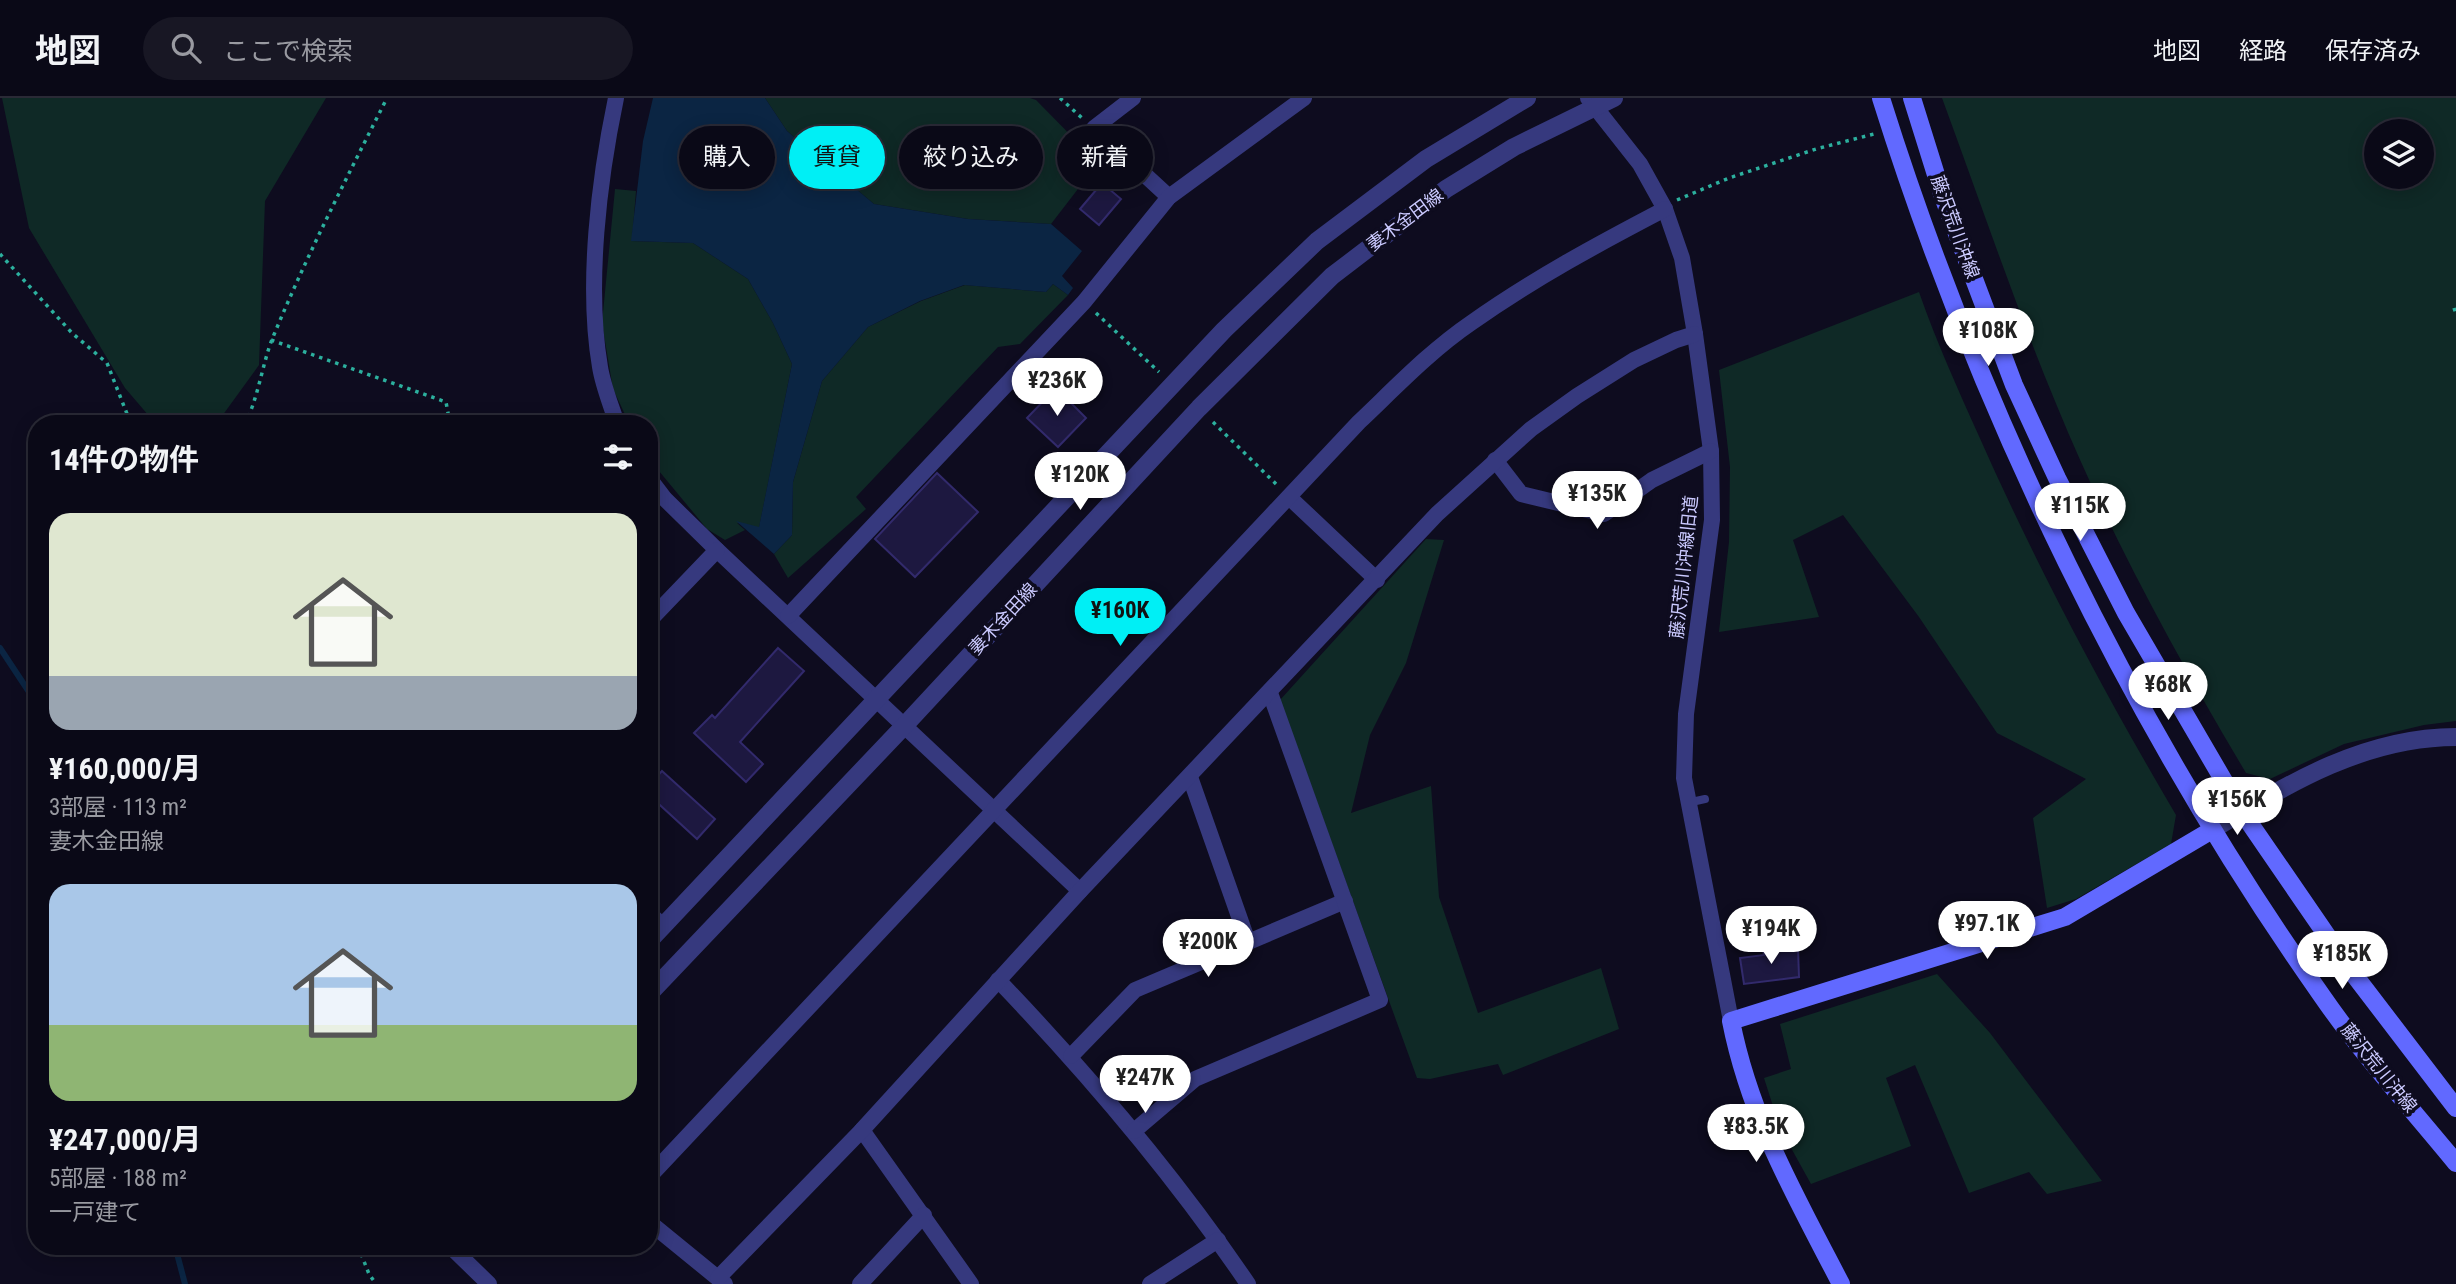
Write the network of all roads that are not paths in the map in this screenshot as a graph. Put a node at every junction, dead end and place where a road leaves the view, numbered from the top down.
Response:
1 (616, 98) edge
2 (1133, 98) edge
3 (1304, 98) edge
4 (1527, 98) edge
5 (1614, 98) edge
6 (1881, 98) edge
7 (1912, 98) edge
8 (1592, 102) edge
9 (1169, 197) junction
10 (1669, 205) junction
11 (1695, 334) junction
12 (614, 415) edge
13 (1710, 450) junction
14 (1495, 460) junction
15 (658, 491) edge
16 (1289, 497) junction
17 (717, 550) junction
18 (1377, 580) junction
19 (658, 612) edge
20 (788, 616) junction
21 (1270, 694) junction
22 (877, 699) junction
23 (905, 725) junction
24 (2456, 737) edge
25 (1190, 777) junction
26 (1705, 799) dead end
27 (1687, 803) junction
28 (993, 809) junction
29 (2242, 812) junction
30 (2213, 830) junction
31 (1080, 891) junction
32 (1345, 901) junction
33 (658, 921) edge
34 (663, 926) junction
35 (658, 931) edge
36 (1248, 942) junction
37 (998, 980) junction
38 (658, 986) edge
39 (1731, 1021) junction
40 (1071, 1056) junction
41 (2456, 1108) edge
42 (862, 1130) junction
43 (1134, 1131) junction
44 (2456, 1163) edge
45 (658, 1168) edge
46 (924, 1215) junction
47 (658, 1229) edge
48 (1218, 1240) junction
49 (459, 1255) edge
50 (721, 1281) edge
51 (489, 1284) edge
52 (860, 1284) edge
53 (971, 1284) edge
54 (1150, 1284) edge
55 (1248, 1284) edge
56 (1841, 1284) edge

1 - 12 street
2 - 9 street
3 - 9 street
4 - 22 street, 妻木金田線
5 - 8 street, 妻木金田線
6 - 30 main road, 藤沢荒川沖線
7 - 29 main road, 藤沢荒川沖線
8 - 10 street, 藤沢荒川沖線旧道
8 - 23 street, 妻木金田線
9 - 20 street
10 - 11 street, 藤沢荒川沖線旧道
10 - 16 street
11 - 13 street, 藤沢荒川沖線旧道
11 - 14 street
13 - 14 street
13 - 27 street, 藤沢荒川沖線旧道
14 - 18 street
15 - 17 street
16 - 18 street
16 - 28 street
17 - 19 street
17 - 20 street
18 - 21 street
20 - 22 street
21 - 25 street
21 - 32 street
22 - 23 street
22 - 34 street, 妻木金田線
23 - 28 street
23 - 38 street, 妻木金田線
24 - 29 street
25 - 31 street
25 - 36 street
26 - 27 lane
27 - 39 street, 藤沢荒川沖線旧道
28 - 31 street
28 - 45 street
29 - 30 street
29 - 41 main road, 藤沢荒川沖線
30 - 39 main road
30 - 44 main road, 藤沢荒川沖線
31 - 37 street
32 - 36 street
32 - 43 street
33 - 34 street
34 - 35 street, 妻木金田線
36 - 40 street
37 - 40 street
37 - 42 street
39 - 56 main road
40 - 43 street
42 - 46 street
42 - 50 street
43 - 48 street
46 - 52 street
46 - 53 street
47 - 50 street
48 - 54 street
48 - 55 street
49 - 51 street

